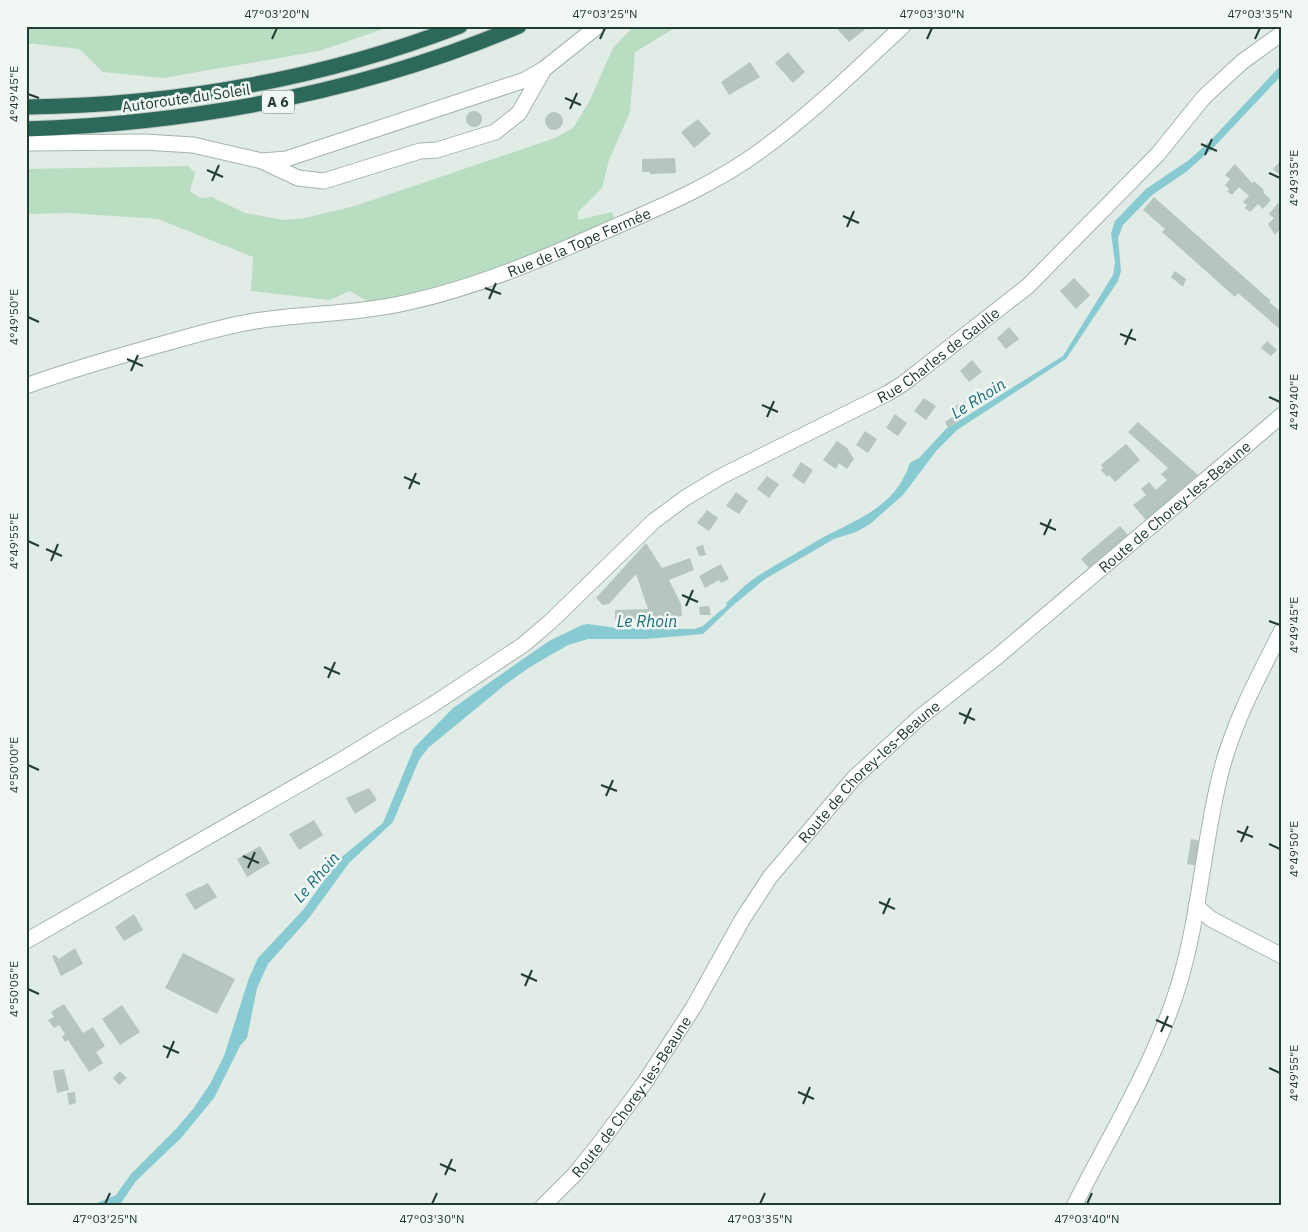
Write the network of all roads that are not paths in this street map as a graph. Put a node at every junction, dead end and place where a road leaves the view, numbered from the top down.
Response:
1 (460, 26) edge
2 (519, 26) edge
3 (598, 26) edge
4 (903, 26) edge
5 (1282, 33) edge
6 (544, 69) junction
7 (26, 107) edge
8 (26, 129) edge
9 (26, 143) edge
10 (262, 161) junction
11 (26, 386) edge
12 (1282, 415) edge
13 (1282, 630) edge
14 (1196, 906) junction
15 (26, 941) edge
16 (1282, 956) edge
17 (543, 1206) edge
18 (1074, 1206) edge

1 - 7 highway, Autoroute du Soleil / A 6
2 - 8 highway, Autoroute du Soleil / A 6
3 - 6 street
4 - 11 street, Rue de la Tope Fermée
5 - 15 street, Rue Charles de Gaulle
6 - 10 street
6 - 10 street
9 - 10 street
12 - 17 street, Route de Chorey-les-Beaune
13 - 14 street
14 - 16 street
14 - 18 street

